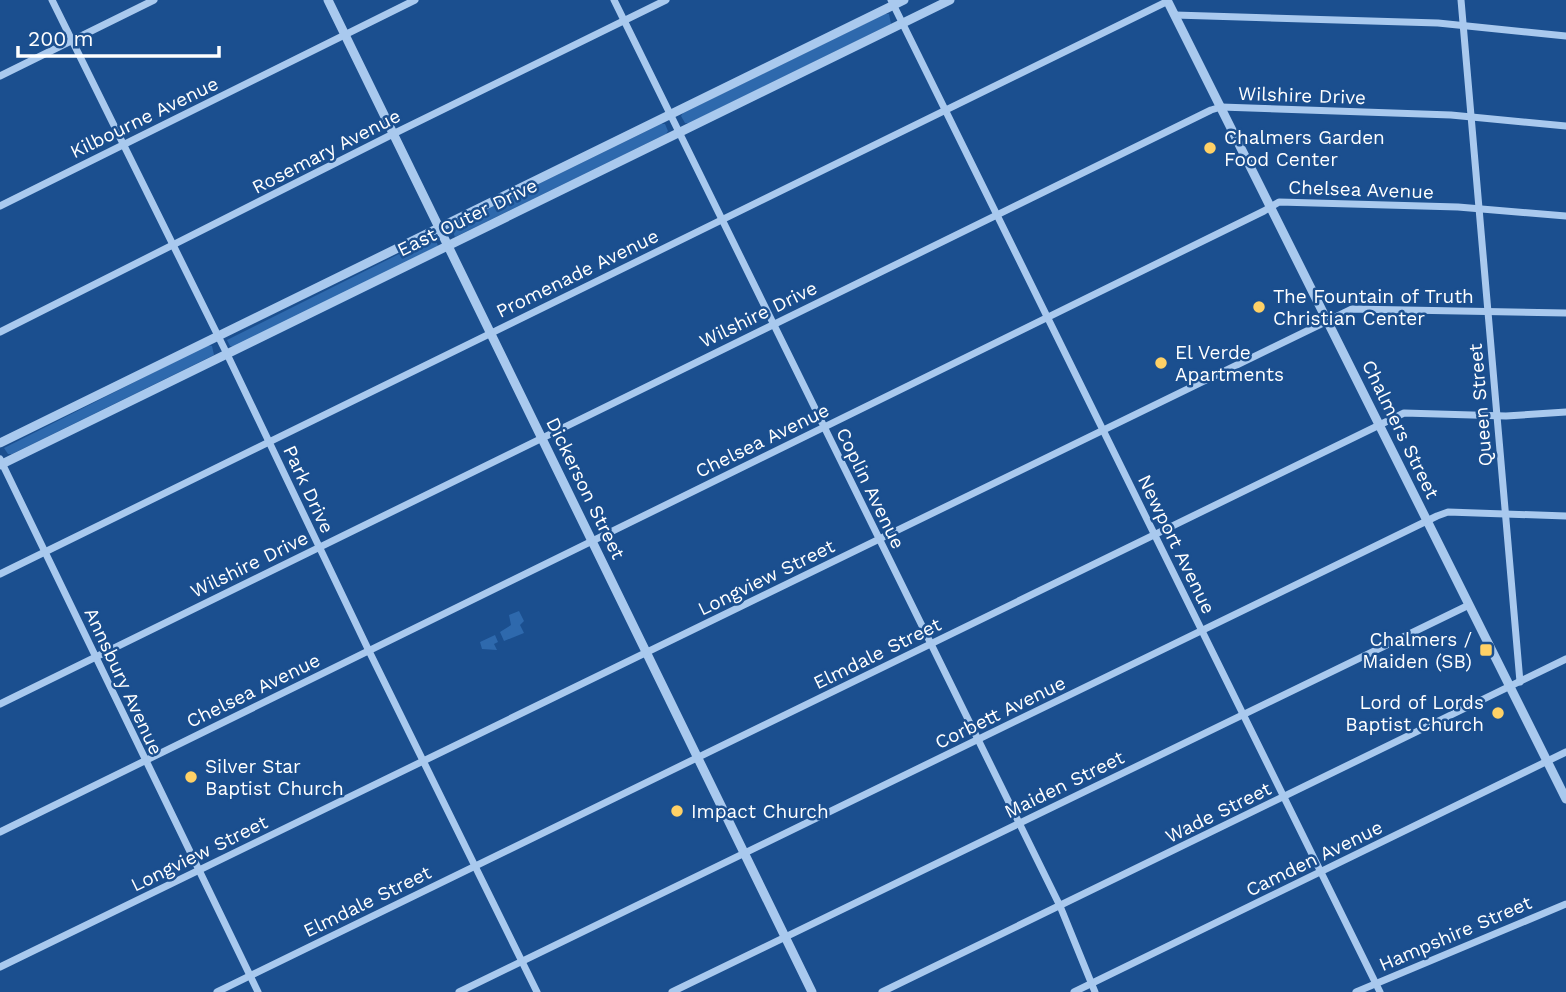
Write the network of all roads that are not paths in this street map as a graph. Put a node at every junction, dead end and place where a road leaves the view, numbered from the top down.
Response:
1 (52, 0) edge
2 (154, 0) edge
3 (328, 0) edge
4 (415, 0) edge
5 (614, 0) edge
6 (666, 0) edge
7 (904, 0) edge
8 (950, 0) edge
9 (1461, 0) edge
10 (1168, 1) edge
11 (892, 3) edge
12 (1175, 15) junction
13 (624, 21) junction
14 (902, 22) junction
15 (1463, 25) junction
16 (344, 36) junction
17 (1566, 36) edge
18 (73, 40) junction
19 (0, 76) edge
20 (1221, 107) junction
21 (947, 109) junction
22 (670, 115) junction
23 (1471, 117) junction
24 (1566, 126) edge
25 (679, 132) junction
26 (393, 134) junction
27 (124, 144) junction
28 (0, 206) edge
29 (1270, 206) junction
30 (1479, 209) junction
31 (998, 214) junction
32 (1566, 216) edge
33 (722, 219) junction
34 (437, 227) junction
35 (174, 245) junction
36 (447, 246) junction
37 (1488, 312) junction
38 (1566, 313) edge
39 (1048, 317) junction
40 (1328, 321) junction
41 (774, 324) junction
42 (0, 332) edge
43 (490, 333) junction
44 (218, 336) junction
45 (227, 354) junction
46 (1566, 412) edge
47 (1497, 415) junction
48 (1381, 425) junction
49 (824, 428) junction
50 (1104, 430) junction
51 (542, 438) junction
52 (269, 442) junction
53 (0, 443) edge
54 (1, 463) edge
55 (1505, 514) junction
56 (1566, 516) edge
57 (1428, 521) junction
58 (1156, 535) junction
59 (879, 539) junction
60 (592, 542) junction
61 (319, 548) junction
62 (46, 551) junction
63 (0, 574) edge
64 (1469, 605) junction
65 (1202, 631) junction
66 (930, 645) junction
67 (369, 651) junction
68 (647, 653) junction
69 (95, 658) junction
70 (1566, 659) edge
71 (1516, 684) junction
72 (0, 704) edge
73 (1244, 715) junction
74 (978, 740) junction
75 (1566, 752) edge
76 (699, 757) junction
77 (145, 761) junction
78 (423, 762) junction
79 (1548, 762) junction
80 (1285, 797) junction
81 (1566, 799) edge
82 (1019, 824) junction
83 (0, 832) edge
84 (745, 853) junction
85 (475, 866) junction
86 (198, 871) junction
87 (1322, 872) junction
88 (1566, 904) edge
89 (1060, 906) junction
90 (786, 937) junction
91 (522, 962) junction
92 (0, 967) edge
93 (250, 976) junction
94 (1376, 983) junction
95 (1091, 984) junction
96 (217, 992) edge
97 (258, 992) edge
98 (460, 992) edge
99 (537, 992) edge
100 (672, 992) edge
101 (812, 992) edge
102 (883, 992) edge
103 (1074, 992) edge
104 (1095, 992) edge
105 (1356, 992) edge
106 (1380, 992) edge

1 - 18 street, Park Drive
2 - 18 street
3 - 16 street, Dickerson Street
4 - 16 street, Kilbourne Avenue
5 - 13 street, Coplin Avenue
6 - 13 street, Rosemary Avenue
7 - 11 street, East Outer Drive
8 - 14 street, East Outer Drive
9 - 15 street, Queen Street
10 - 12 street, Chalmers Street
10 - 21 street, Promenade Avenue
11 - 14 street, Newport Avenue
11 - 22 street, East Outer Drive
12 - 15 street
12 - 20 street, Chalmers Street
13 - 22 street, Coplin Avenue
13 - 26 street, Rosemary Avenue
14 - 21 street, Newport Avenue
14 - 25 street, East Outer Drive
15 - 17 street
15 - 23 street, Queen Street
16 - 26 street, Dickerson Street
16 - 27 street, Kilbourne Avenue
18 - 19 street
18 - 27 street, Park Drive
20 - 23 street, Wilshire Drive
20 - 29 street, Chalmers Street
20 - 31 street, Wilshire Drive
21 - 31 street, Newport Avenue
21 - 33 street, Promenade Avenue
22 - 25 street, Coplin Avenue
22 - 34 street, East Outer Drive
23 - 24 street, Wilshire Drive
23 - 30 street, Queen Street
25 - 33 street, Coplin Avenue
25 - 36 street, East Outer Drive
26 - 34 street, Dickerson Street
26 - 35 street, Rosemary Avenue
27 - 28 street, Kilbourne Avenue
27 - 35 street, Park Drive
29 - 30 street, Chelsea Avenue
29 - 39 street, Chelsea Avenue
29 - 40 street, Chalmers Street
30 - 32 street, Chelsea Avenue
30 - 37 street, Queen Street
31 - 39 street, Newport Avenue
31 - 41 street, Wilshire Drive
33 - 41 street, Coplin Avenue
33 - 43 street, Promenade Avenue
34 - 36 street, Dickerson Street
34 - 44 street, East Outer Drive
35 - 42 street, Rosemary Avenue
35 - 44 street, Park Drive
36 - 43 street, Dickerson Street
36 - 45 street, East Outer Drive
37 - 38 street, Longview Street
37 - 40 street, Longview Street
37 - 47 street, Queen Street
39 - 49 street, Chelsea Avenue
39 - 50 street, Newport Avenue
40 - 48 street, Chalmers Street
40 - 50 street, Longview Street
41 - 49 street, Coplin Avenue
41 - 51 street, Wilshire Drive
43 - 51 street, Dickerson Street
43 - 52 street, Promenade Avenue
44 - 45 street, Park Drive
44 - 53 street, East Outer Drive
45 - 52 street, Park Drive
45 - 54 street, East Outer Drive
46 - 47 street, Elmdale Street
47 - 48 street, Elmdale Street
47 - 55 street, Queen Street
48 - 57 street, Chalmers Street
48 - 58 street, Elmdale Street
49 - 59 street, Coplin Avenue
49 - 60 street, Chelsea Avenue
50 - 58 street, Newport Avenue
50 - 59 street, Longview Street
51 - 60 street, Dickerson Street
51 - 61 street, Wilshire Drive
52 - 61 street, Park Drive
52 - 62 street, Promenade Avenue
54 - 62 street, Annsbury Avenue
55 - 56 street, Corbett Avenue
55 - 57 street, Corbett Avenue
55 - 71 street, Queen Street
57 - 64 street, Chalmers Street
57 - 65 street, Corbett Avenue
58 - 65 street, Newport Avenue
58 - 66 street, Elmdale Street
59 - 66 street, Coplin Avenue
59 - 68 street, Longview Street
60 - 67 street, Chelsea Avenue
60 - 68 street, Dickerson Street
61 - 67 street, Park Drive
61 - 69 street, Wilshire Drive
62 - 63 street, Promenade Avenue
62 - 69 street, Annsbury Avenue
64 - 71 street, Chalmers Street
64 - 73 street, Maiden Street
65 - 73 street, Newport Avenue
65 - 74 street, Corbett Avenue
66 - 74 street, Coplin Avenue
66 - 76 street, Elmdale Street
67 - 77 street, Chelsea Avenue
67 - 78 street, Park Drive
68 - 76 street, Dickerson Street
68 - 78 street, Longview Street
69 - 72 street, Wilshire Drive
69 - 77 street, Annsbury Avenue
70 - 71 street, Wade Street
71 - 79 street, Chalmers Street
71 - 80 street, Wade Street
73 - 80 street, Newport Avenue
73 - 82 street, Maiden Street
74 - 82 street, Coplin Avenue
74 - 84 street, Corbett Avenue
75 - 79 street, Camden Avenue
76 - 84 street, Dickerson Street
76 - 85 street, Elmdale Street
77 - 83 street, Chelsea Avenue
77 - 86 street, Annsbury Avenue
78 - 85 street, Park Drive
78 - 86 street, Longview Street
79 - 81 street, Chalmers Street
79 - 87 street, Camden Avenue
80 - 87 street, Newport Avenue
80 - 89 street, Wade Street
82 - 89 street, Coplin Avenue
82 - 90 street, Maiden Street
84 - 90 street, Dickerson Street
84 - 91 street, Corbett Avenue
85 - 91 street, Park Drive
85 - 93 street, Elmdale Street
86 - 92 street, Longview Street
86 - 93 street, Annsbury Avenue
87 - 94 street, Newport Avenue
87 - 95 street, Camden Avenue
88 - 94 street, Hampshire Street
89 - 95 street, Coplin Avenue
89 - 102 street, Wade Street
90 - 100 street, Maiden Street
90 - 101 street, Dickerson Street
91 - 98 street, Corbett Avenue
91 - 99 street, Park Drive
93 - 96 street, Elmdale Street
93 - 97 street, Annsbury Avenue
94 - 105 street, Hampshire Street
94 - 106 street, Newport Avenue
95 - 103 street, Camden Avenue
95 - 104 street, Coplin Avenue

